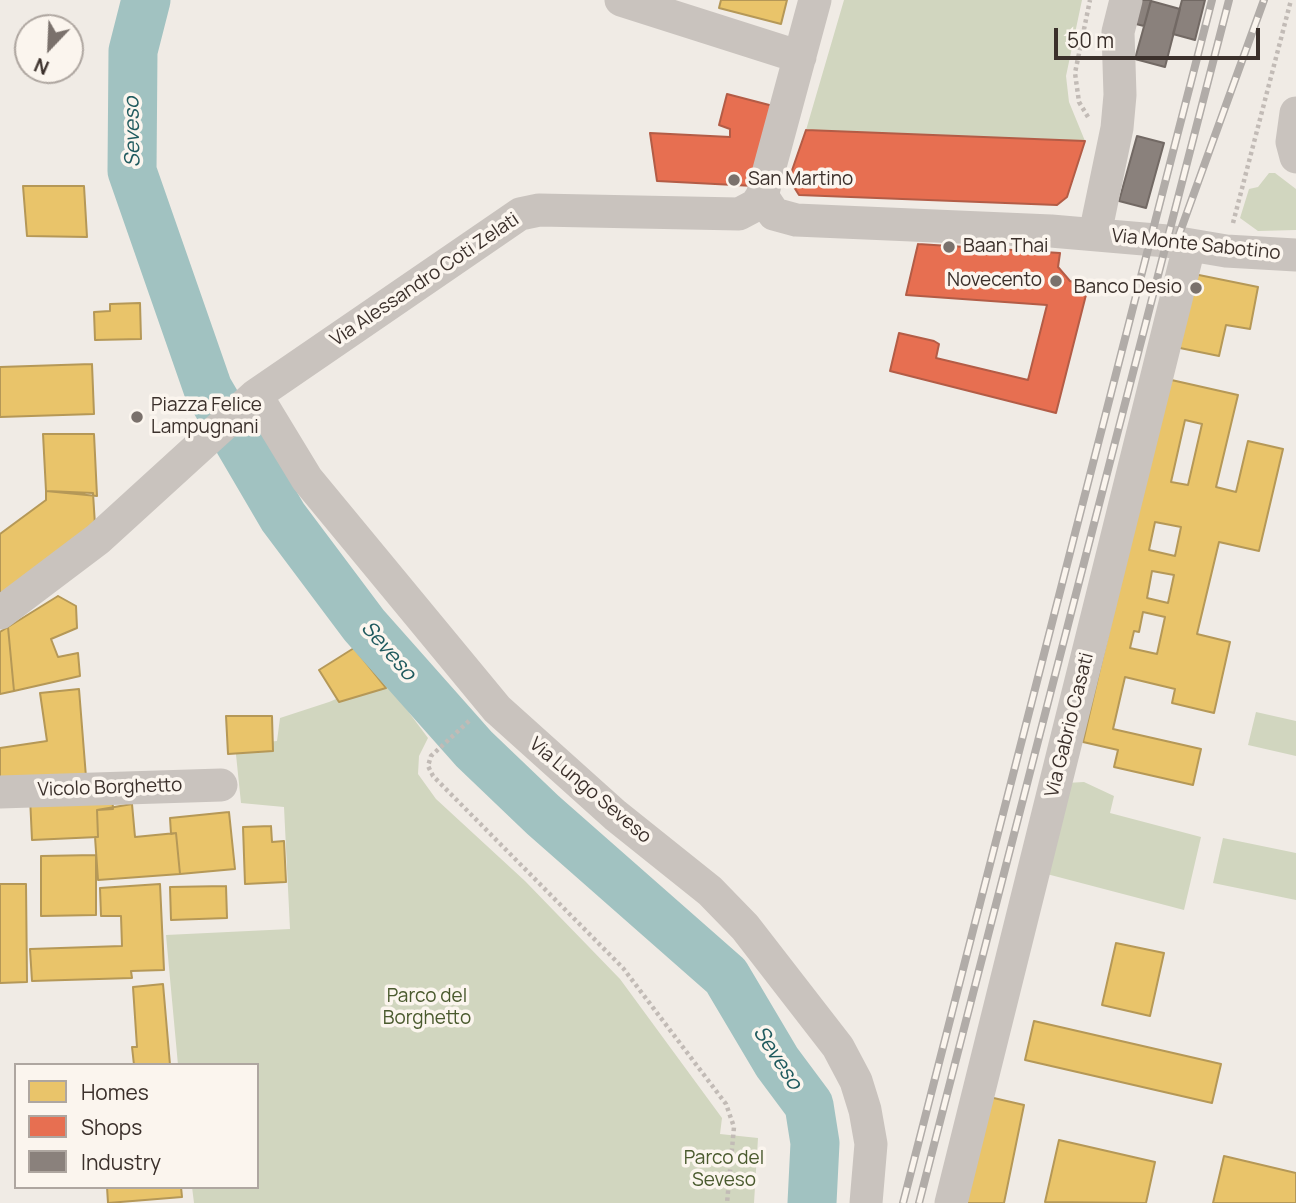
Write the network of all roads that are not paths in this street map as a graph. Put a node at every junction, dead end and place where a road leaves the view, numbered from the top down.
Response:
1 (621, 0) edge
2 (815, 0) edge
3 (1126, 0) edge
4 (800, 57) junction
5 (1296, 113) edge
6 (1296, 157) edge
7 (762, 196) junction
8 (1095, 234) junction
9 (1189, 247) junction
10 (1296, 255) edge
11 (249, 400) junction
12 (0, 613) edge
13 (221, 785) dead end
14 (0, 792) edge
15 (866, 1203) edge
16 (951, 1203) edge

1 - 4 street
2 - 4 street
3 - 8 street
4 - 7 street
5 - 6 street
7 - 8 street
7 - 11 street, Via Alessandro Coti Zelati
8 - 9 street, Via Monte Sabotino
9 - 10 street, Via Monte Sabotino
9 - 16 street, Via Gabrio Casati
11 - 12 street, Via Alessandro Coti Zelati
11 - 15 street, Via Lungo Seveso
13 - 14 street, Vicolo Borghetto

